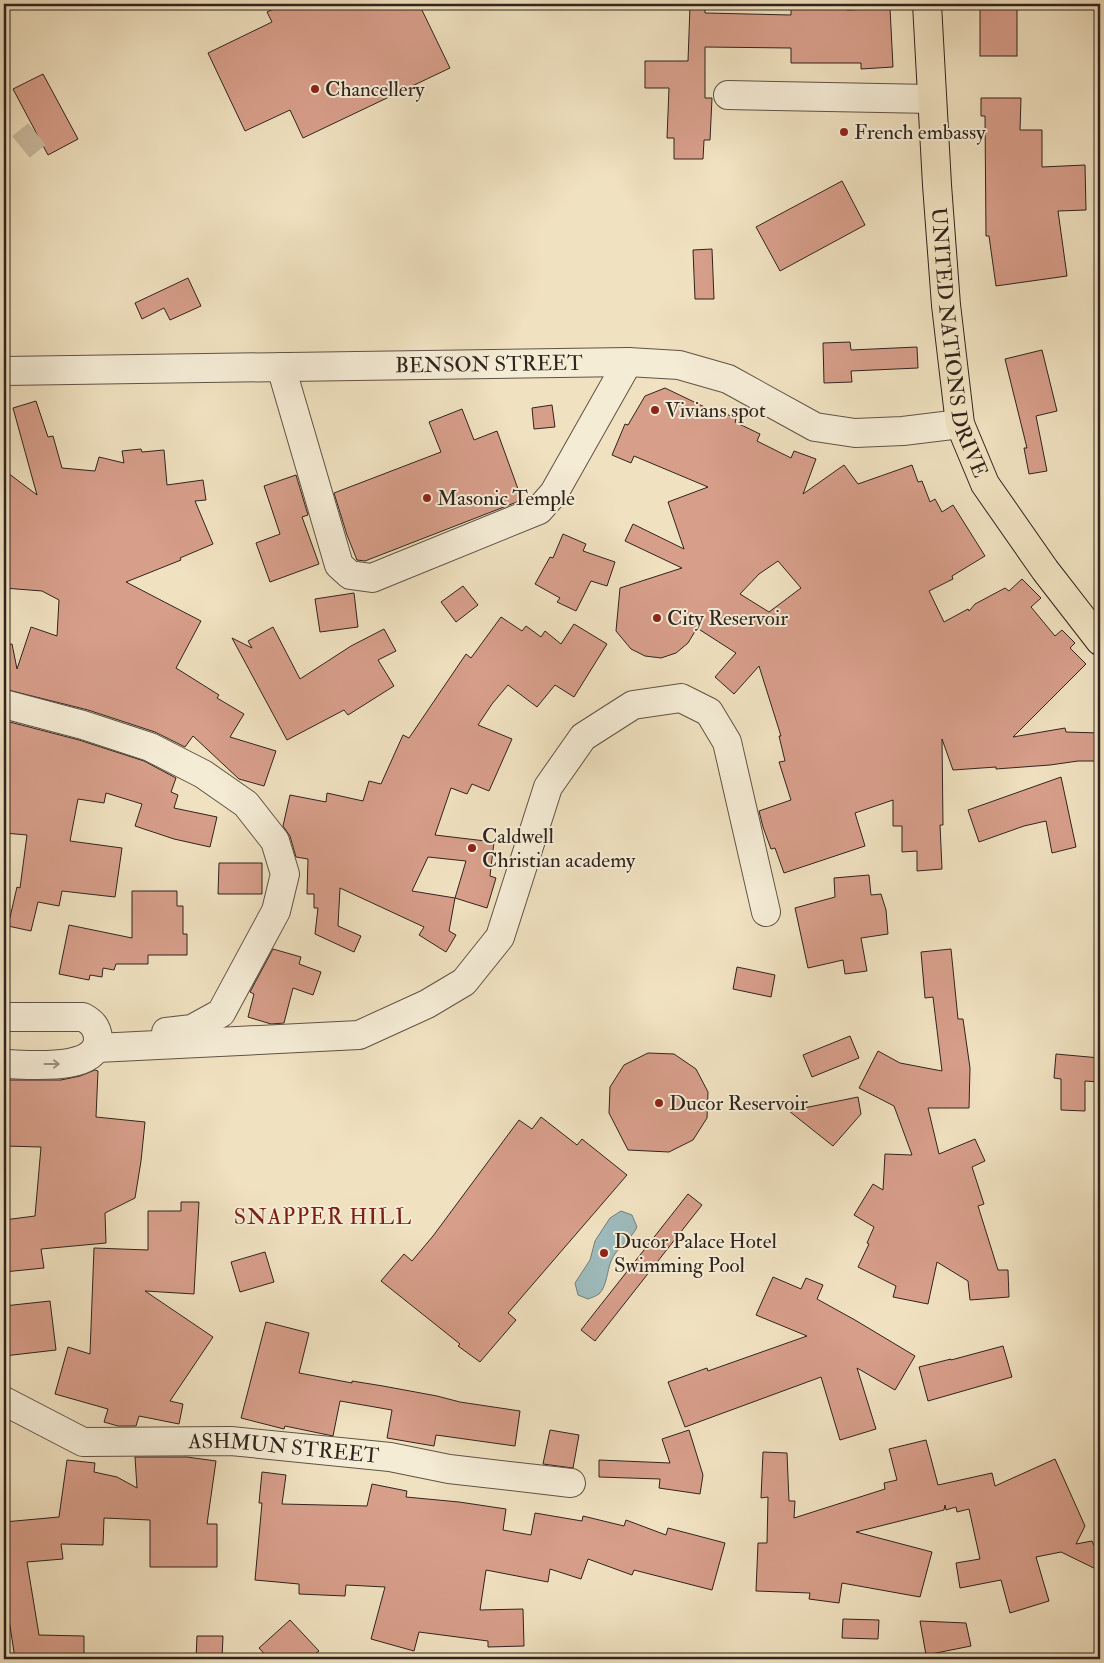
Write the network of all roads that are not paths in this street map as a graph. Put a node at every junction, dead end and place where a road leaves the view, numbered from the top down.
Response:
1 (927, 4) edge
2 (728, 95) dead end
3 (932, 99) junction
4 (628, 362) junction
5 (281, 367) junction
6 (4, 371) edge
7 (960, 424) junction
8 (1100, 641) edge
9 (4, 704) edge
10 (766, 912) dead end
11 (4, 1017) edge
12 (98, 1043) junction
13 (4, 1064) edge
14 (4, 1401) edge
15 (571, 1483) dead end

1 - 3 main road, UNITED NATIONS DRIVE
2 - 3 street
3 - 7 main road, UNITED NATIONS DRIVE
4 - 5 street, BENSON STREET
4 - 5 street
4 - 7 street, BENSON STREET
5 - 6 street, BENSON STREET
7 - 8 main road, UNITED NATIONS DRIVE
9 - 12 street
10 - 12 street
11 - 12 street
13 -> 12 street
14 - 15 street, ASHMUN STREET

